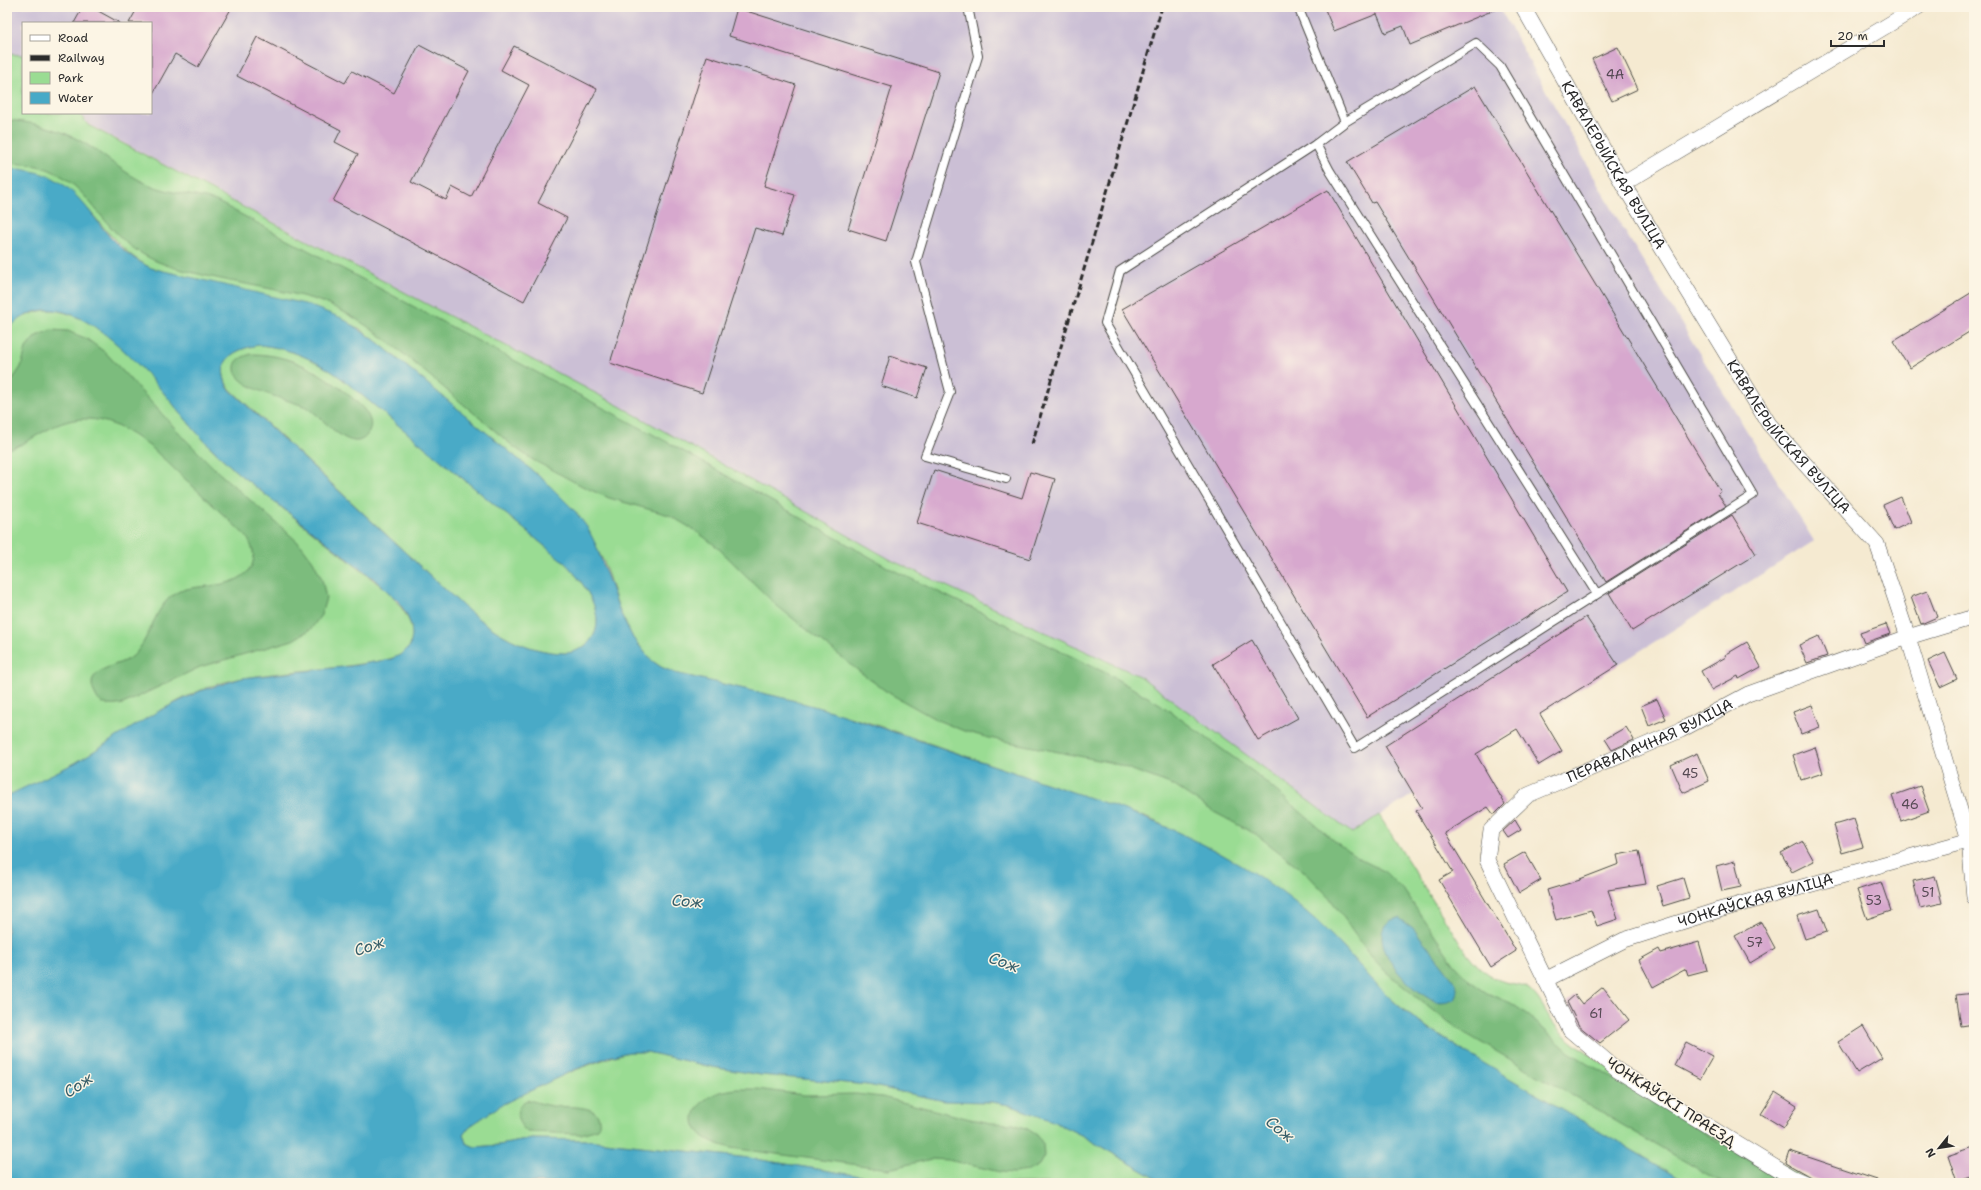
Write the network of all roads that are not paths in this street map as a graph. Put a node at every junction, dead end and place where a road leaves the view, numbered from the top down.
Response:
1 (968, 7) edge
2 (1298, 7) edge
3 (1523, 7) edge
4 (1918, 7) edge
5 (1345, 122) junction
6 (1316, 144) junction
7 (1622, 184) junction
8 (1006, 479) dead end
9 (1597, 594) junction
10 (1974, 617) edge
11 (1908, 637) junction
12 (1971, 839) edge
13 (1974, 897) edge
14 (1545, 980) junction
15 (1805, 1183) edge

1 - 8 lane
2 - 5 lane
3 - 7 street, КАВАЛЕРЫЙСКАЯ ВУЛІЦА
4 - 7 street
5 - 6 lane
5 - 9 lane
6 - 9 lane
6 - 9 lane
7 - 11 street, КАВАЛЕРЫЙСКАЯ ВУЛІЦА
10 - 11 street, ПЕРАВАЛАЧНАЯ ВУЛІЦА
11 - 12 street, КАВАЛЕРЫЙСКАЯ ВУЛІЦА
11 - 14 street, ПЕРАВАЛАЧНАЯ ВУЛІЦА
12 - 13 street, КАВАЛЕРЫЙСКАЯ ВУЛІЦА
12 - 14 street, ЧОНКАЎСКАЯ ВУЛІЦА
14 - 15 street, ЧОНКАЎСКІ ПРАЕЗД

